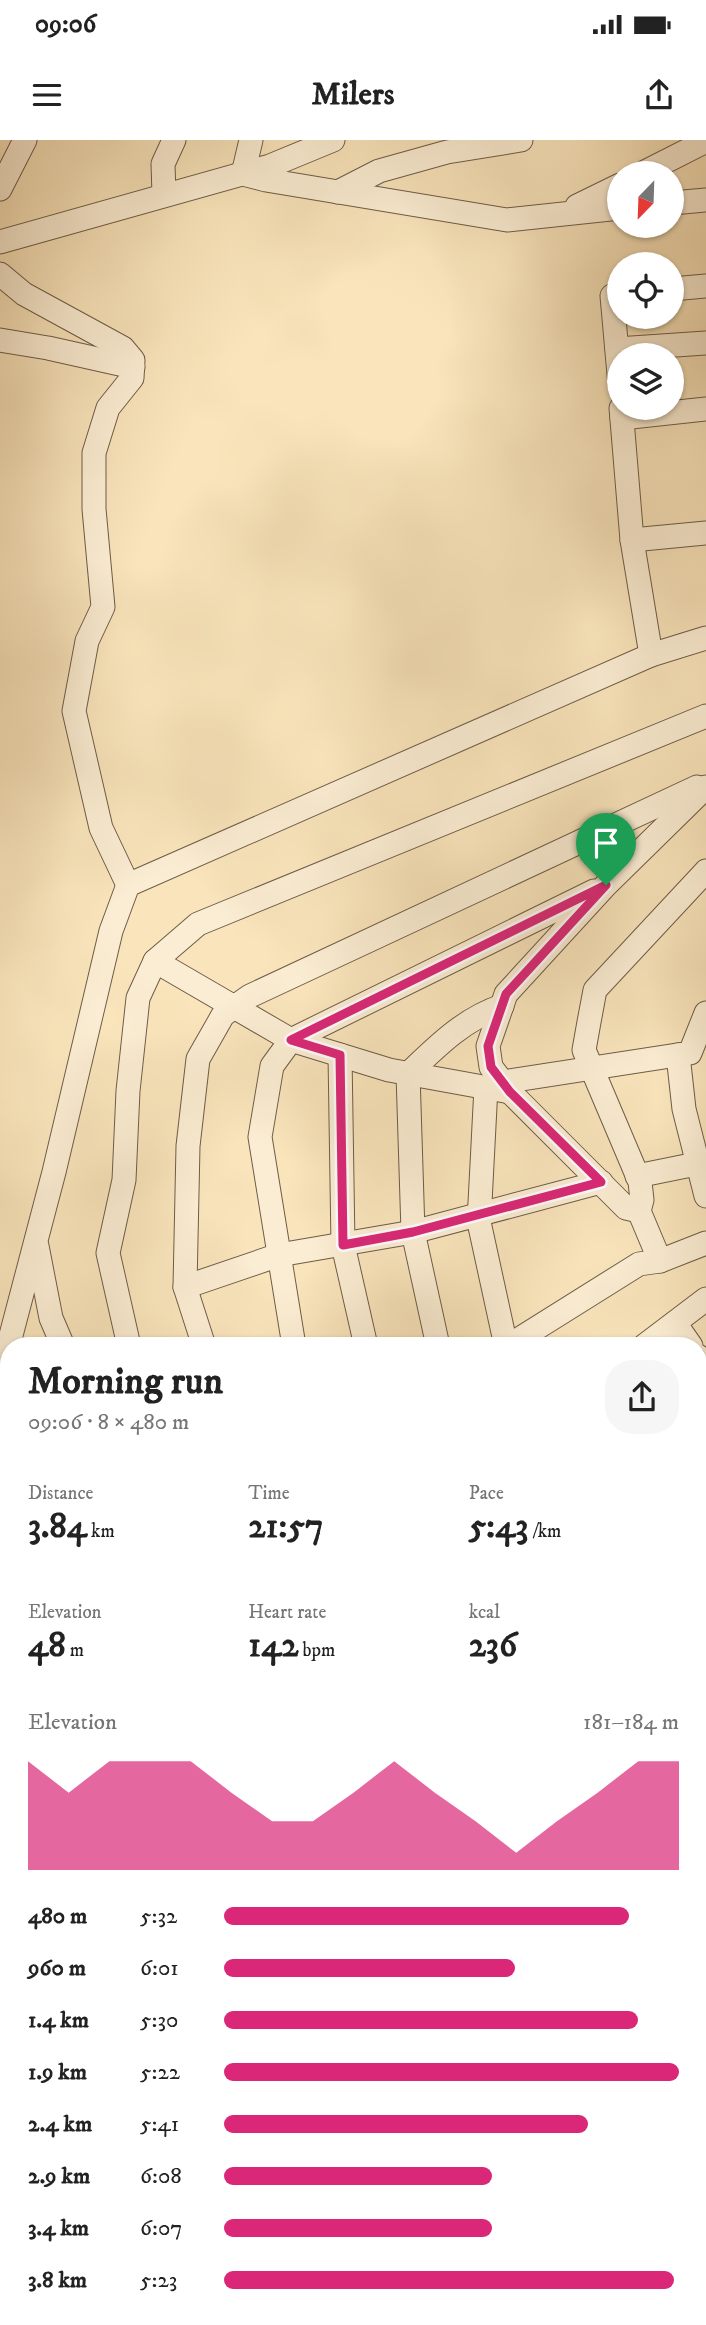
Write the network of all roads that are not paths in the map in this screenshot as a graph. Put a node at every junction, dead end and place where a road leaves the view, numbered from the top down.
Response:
1 (25, 140) edge
2 (174, 140) edge
3 (251, 140) edge
4 (332, 140) edge
5 (445, 140) edge
6 (521, 140) edge
7 (706, 141) edge
8 (667, 161) edge
9 (411, 162) junction
10 (243, 174) junction
11 (0, 189) edge
12 (338, 192) junction
13 (607, 192) edge
14 (164, 195) junction
15 (706, 200) edge
16 (684, 202) edge
17 (607, 209) edge
18 (562, 214) junction
19 (0, 242) edge
20 (0, 274) edge
21 (706, 286) edge
22 (684, 288) edge
23 (0, 340) edge
24 (706, 343) edge
25 (684, 344) edge
26 (133, 368) junction
27 (706, 409) edge
28 (684, 410) edge
29 (623, 420) edge
30 (706, 533) edge
31 (632, 540) junction
32 (706, 638) edge
33 (651, 655) junction
34 (706, 716) edge
35 (706, 785) edge
36 (706, 871) edge
37 (128, 885) junction
38 (606, 885) junction
39 (155, 961) junction
40 (502, 1006) junction
41 (233, 1008) junction
42 (706, 1013) edge
43 (291, 1040) junction
44 (340, 1055) junction
45 (678, 1055) junction
46 (592, 1069) junction
47 (408, 1074) junction
48 (500, 1087) junction
49 (702, 1163) edge
50 (637, 1176) junction
51 (601, 1182) junction
52 (706, 1196) edge
53 (639, 1211) junction
54 (480, 1214) junction
55 (413, 1232) junction
56 (36, 1240) junction
57 (706, 1243) edge
58 (343, 1245) junction
59 (279, 1255) junction
60 (660, 1261) junction
61 (185, 1287) junction
62 (706, 1299) edge
63 (675, 1323) junction
64 (12, 1337) edge
65 (58, 1337) edge
66 (127, 1337) edge
67 (201, 1337) edge
68 (293, 1337) edge
69 (364, 1337) edge
70 (436, 1337) edge
71 (505, 1337) edge
72 (521, 1337) edge
73 (656, 1337) edge
74 (685, 1337) edge

1 - 11 street
2 - 14 street
3 - 10 street
4 - 10 street
5 - 9 street
6 - 9 street
7 - 8 street
9 - 12 street
10 - 12 street
10 - 14 street
12 - 18 street
13 - 18 street
14 - 19 street
15 - 16 street
17 - 18 street
20 - 26 street
21 - 22 street
23 - 26 street
24 - 25 street
26 - 37 street
27 - 28 street
29 - 31 street
30 - 31 street
31 - 33 street
32 - 33 street
33 - 37 street
34 - 39 street
35 - 38 street
35 - 41 street
36 - 46 street
37 - 56 street
38 - 40 street
38 - 43 street
39 - 41 street
39 - 66 street
40 - 47 street
40 - 48 street
41 - 43 street
41 - 61 street
42 - 45 street
43 - 44 street
43 - 59 street
44 - 47 street
44 - 58 street
45 - 46 street
45 - 49 street
46 - 48 street
46 - 50 street
47 - 48 street
47 - 55 street
48 - 51 street
48 - 54 street
49 - 50 street
49 - 52 street
50 - 53 street
51 - 53 street
51 - 54 street
53 - 60 street
54 - 55 street
54 - 71 street
55 - 58 street
55 - 70 street
56 - 64 street
56 - 65 street
57 - 60 street
58 - 59 street
58 - 69 street
59 - 61 street
59 - 68 street
60 - 72 street
61 - 67 street
62 - 63 street
63 - 73 street
63 - 74 street

